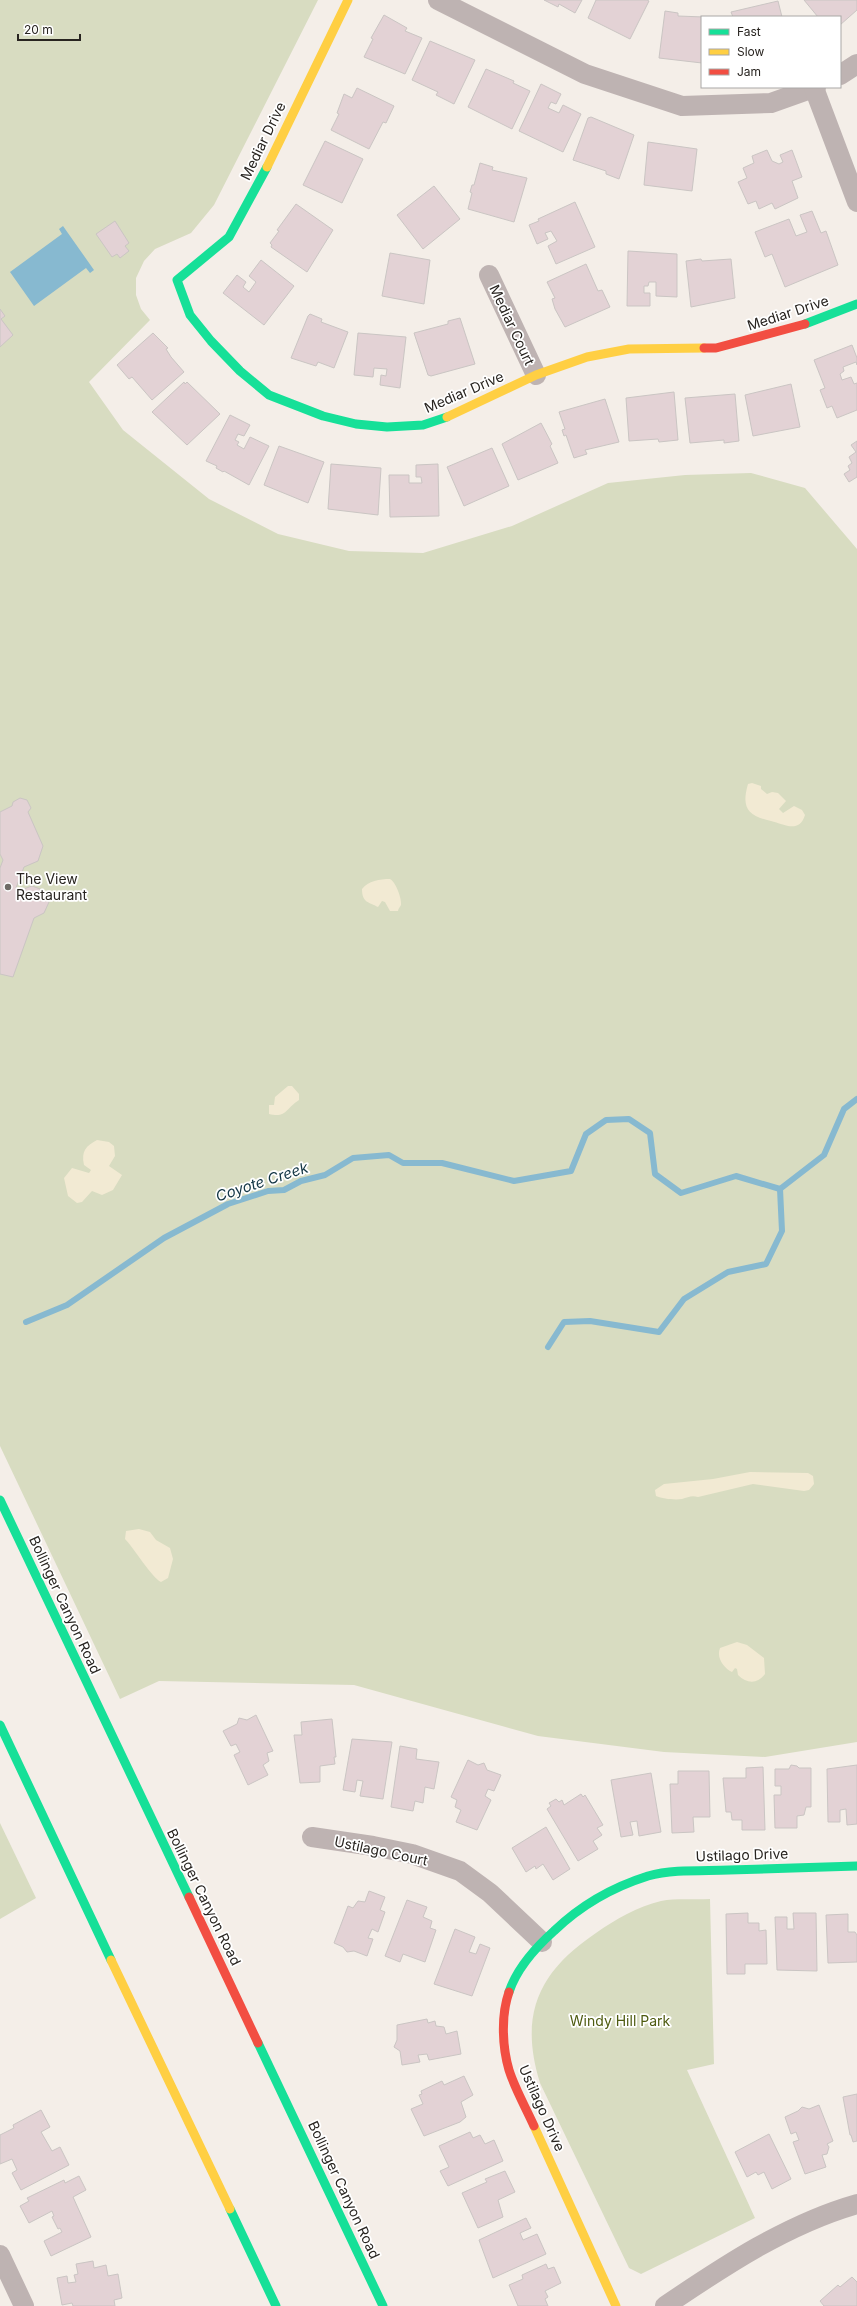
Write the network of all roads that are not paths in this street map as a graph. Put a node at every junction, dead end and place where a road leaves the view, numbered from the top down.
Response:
1 (348, 0) edge
2 (438, 0) edge
3 (857, 64) edge
4 (841, 74) edge
5 (815, 88) edge
6 (857, 202) edge
7 (489, 275) dead end
8 (857, 304) edge
9 (536, 375) junction
10 (0, 1500) edge
11 (0, 1724) edge
12 (312, 1837) dead end
13 (857, 1866) edge
14 (542, 1942) junction
15 (857, 2204) edge
16 (0, 2255) edge
17 (24, 2306) edge
18 (276, 2306) edge
19 (383, 2306) edge
20 (616, 2306) edge
21 (665, 2306) edge

1 - 9 street, Mediar Drive
2 - 5 street
3 - 4 street
5 - 6 street
7 - 9 street, Mediar Court
8 - 9 street, Mediar Drive
10 - 19 street, Bollinger Canyon Road
11 - 18 street
12 - 14 street, Ustilago Court
13 - 14 street, Ustilago Drive
14 - 20 street, Ustilago Drive
15 - 21 street
16 - 17 street

